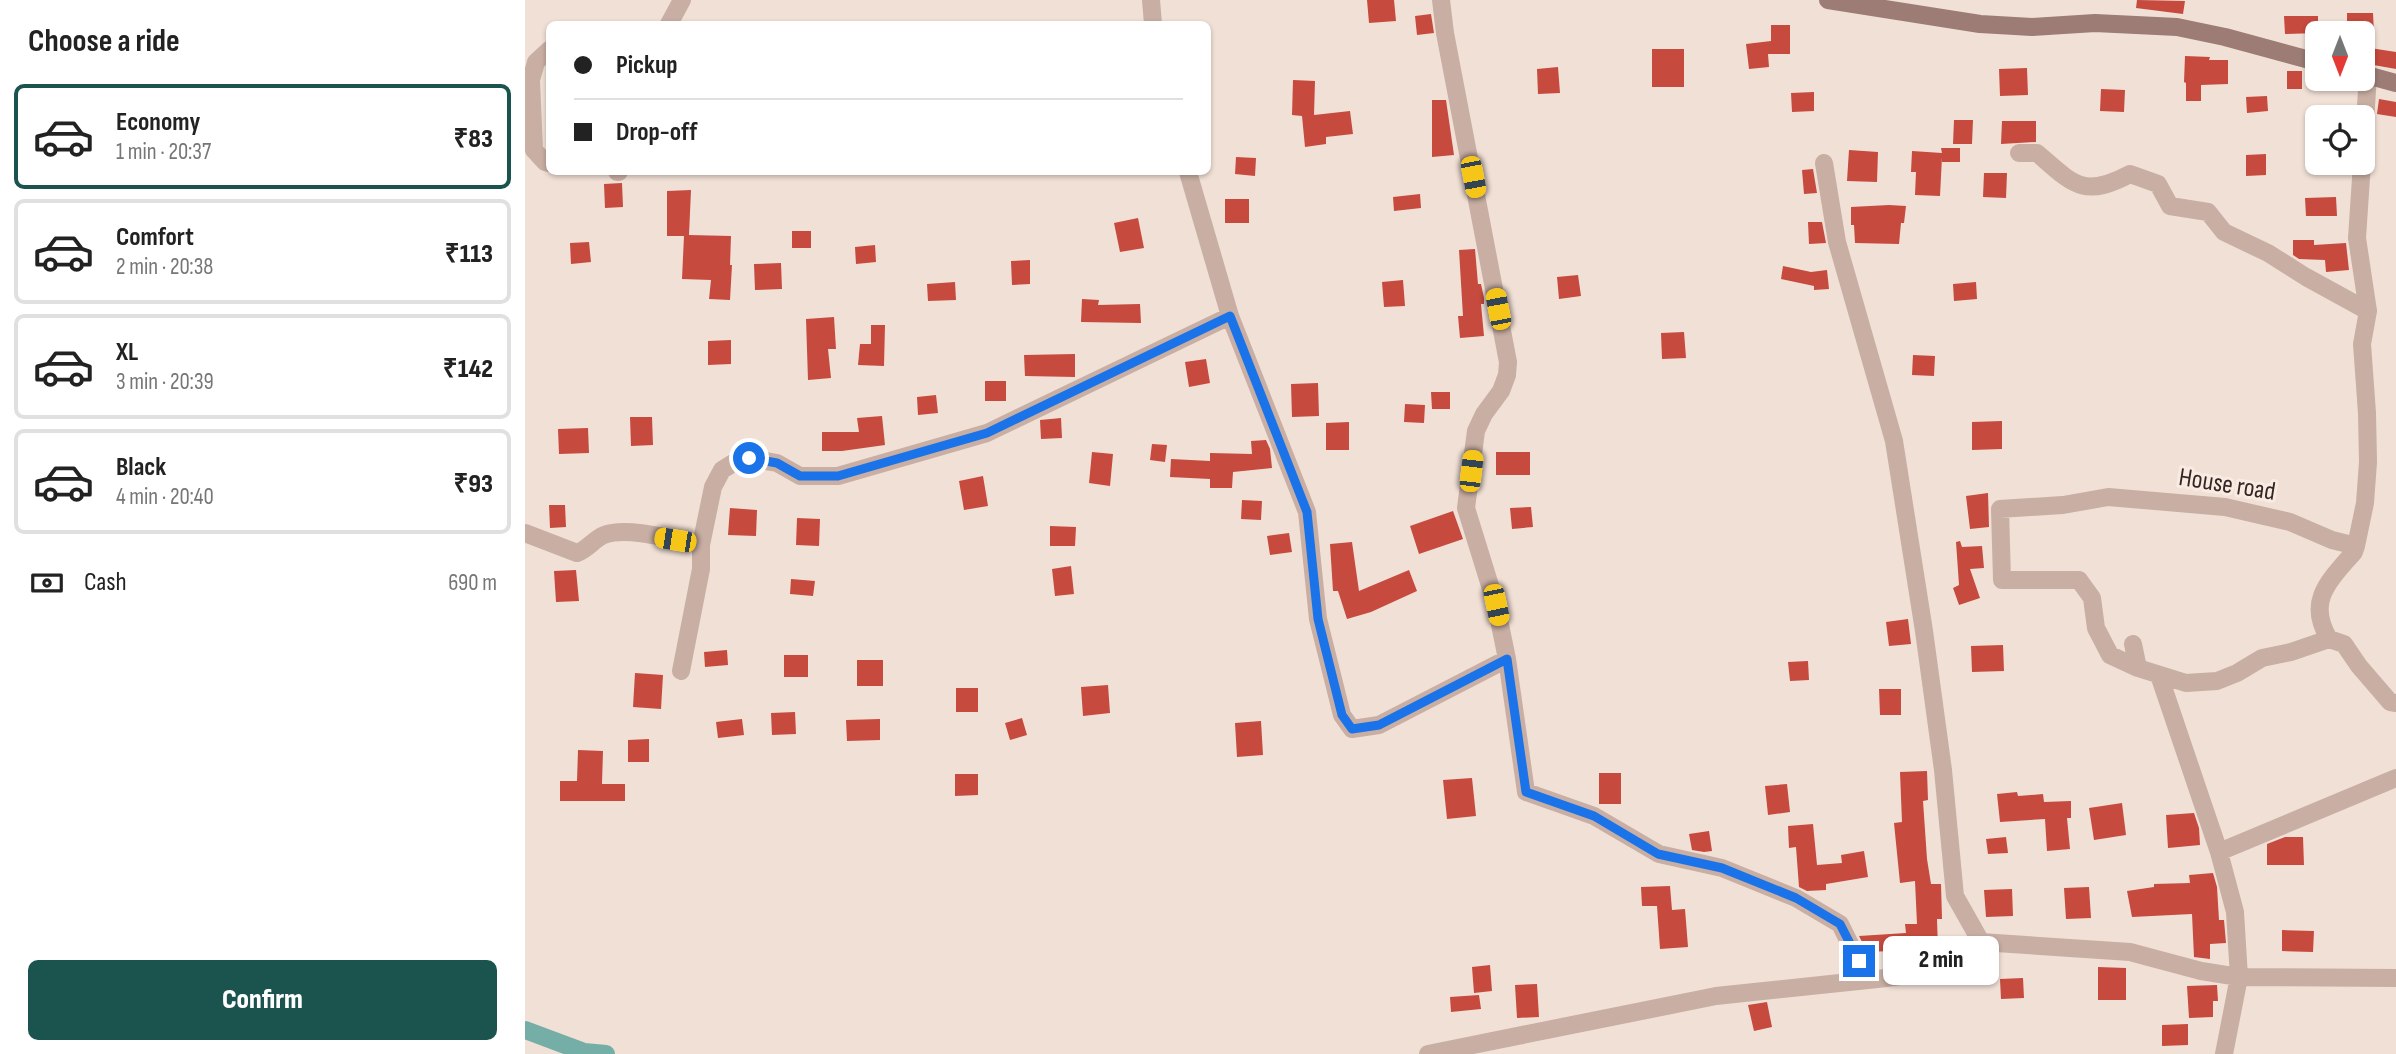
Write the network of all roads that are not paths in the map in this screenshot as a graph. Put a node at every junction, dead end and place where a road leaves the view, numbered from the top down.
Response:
1 (682, 0) edge
2 (1151, 0) edge
3 (1441, 0) edge
4 (1828, 0) edge
5 (671, 21) edge
6 (1153, 21) edge
7 (546, 53) edge
8 (2305, 59) edge
9 (2375, 77) edge
10 (2396, 83) edge
11 (2019, 153) dead end
12 (546, 162) edge
13 (1824, 163) dead end
14 (1189, 175) edge
15 (2361, 175) edge
16 (2368, 312) junction
17 (1230, 316) junction
18 (525, 533) edge
19 (701, 545) junction
20 (2356, 546) junction
21 (2329, 639) junction
22 (2133, 644) dead end
23 (1507, 659) junction
24 (2138, 668) junction
25 (681, 671) dead end
26 (2159, 675) junction
27 (2394, 704) edge
28 (2396, 778) edge
29 (2219, 852) junction
30 (1981, 942) junction
31 (2239, 977) junction
32 (2396, 978) edge
33 (1868, 980) junction
34 (1428, 1054) edge
35 (2224, 1054) edge

1 - 5 street
2 - 6 street
3 - 23 street
4 - 8 street
7 - 12 street
9 - 10 street
11 - 16 street
13 - 30 street
14 - 17 street
15 - 16 street
16 - 20 street
17 - 19 street
17 - 23 street
18 - 19 street
19 - 25 street
20 - 21 street
20 - 24 street, House road
21 - 26 street, House road
21 - 27 street
22 - 24 street
23 - 33 street
24 - 26 street, House road
26 - 29 street
28 - 29 street
29 - 31 street
30 - 31 street
30 - 33 street
31 - 32 street
31 - 35 street
33 - 34 street

